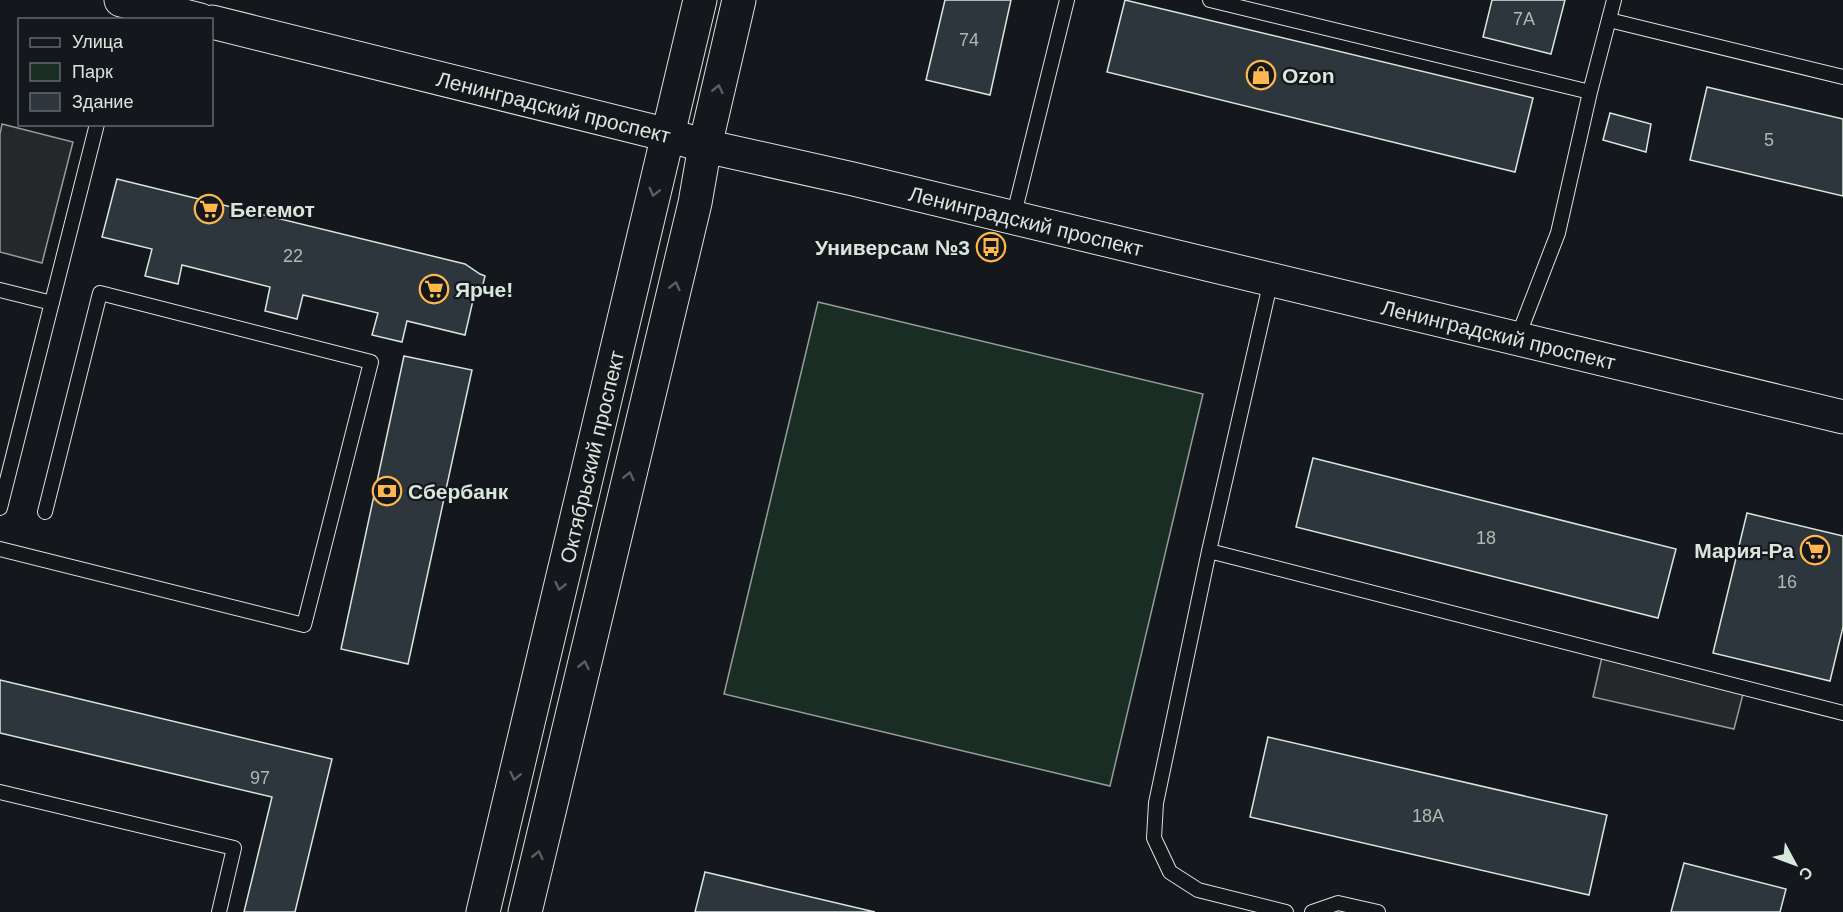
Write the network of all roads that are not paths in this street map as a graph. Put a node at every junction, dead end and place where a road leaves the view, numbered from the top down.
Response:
1 (700, 0) edge
2 (740, 0) edge
3 (1067, 0) edge
4 (1210, 0) edge
5 (1614, 0) edge
6 (124, 7) edge
7 (188, 18) edge
8 (1609, 20) junction
9 (213, 22) edge
10 (1843, 77) edge
11 (1590, 92) junction
12 (96, 126) edge
13 (668, 135) junction
14 (705, 146) junction
15 (1013, 218) junction
16 (1271, 280) junction
17 (0, 290) edge
18 (52, 303) junction
19 (1517, 339) junction
20 (1843, 417) edge
21 (0, 508) edge
22 (45, 512) dead end
23 (0, 549) edge
24 (1209, 551) junction
25 (1843, 713) edge
26 (0, 792) edge
27 (219, 912) edge
28 (483, 912) edge
29 (525, 912) edge
30 (1286, 912) edge
31 (1312, 912) edge
32 (1378, 912) edge

1 - 13 main road, Октябрьский проспект
14 -> 2 main road, Октябрьский проспект
3 - 15 lane
4 - 11 lane
5 - 8 lane
6 - 7 main road
8 - 10 lane
8 - 11 lane
9 - 13 main road, Ленинградский проспект
11 - 19 lane
12 - 18 lane
13 - 14 main road, Ленинградский проспект
13 -> 28 main road, Октябрьский проспект
14 - 15 main road, Ленинградский проспект
29 -> 14 main road, Октябрьский проспект
15 - 16 main road, Ленинградский проспект
16 - 19 main road, Ленинградский проспект
16 - 24 lane
17 - 18 lane
18 - 21 lane
19 - 20 main road, Ленинградский проспект
22 - 23 lane
24 - 25 lane
24 - 30 lane
26 - 27 lane
31 - 32 lane

